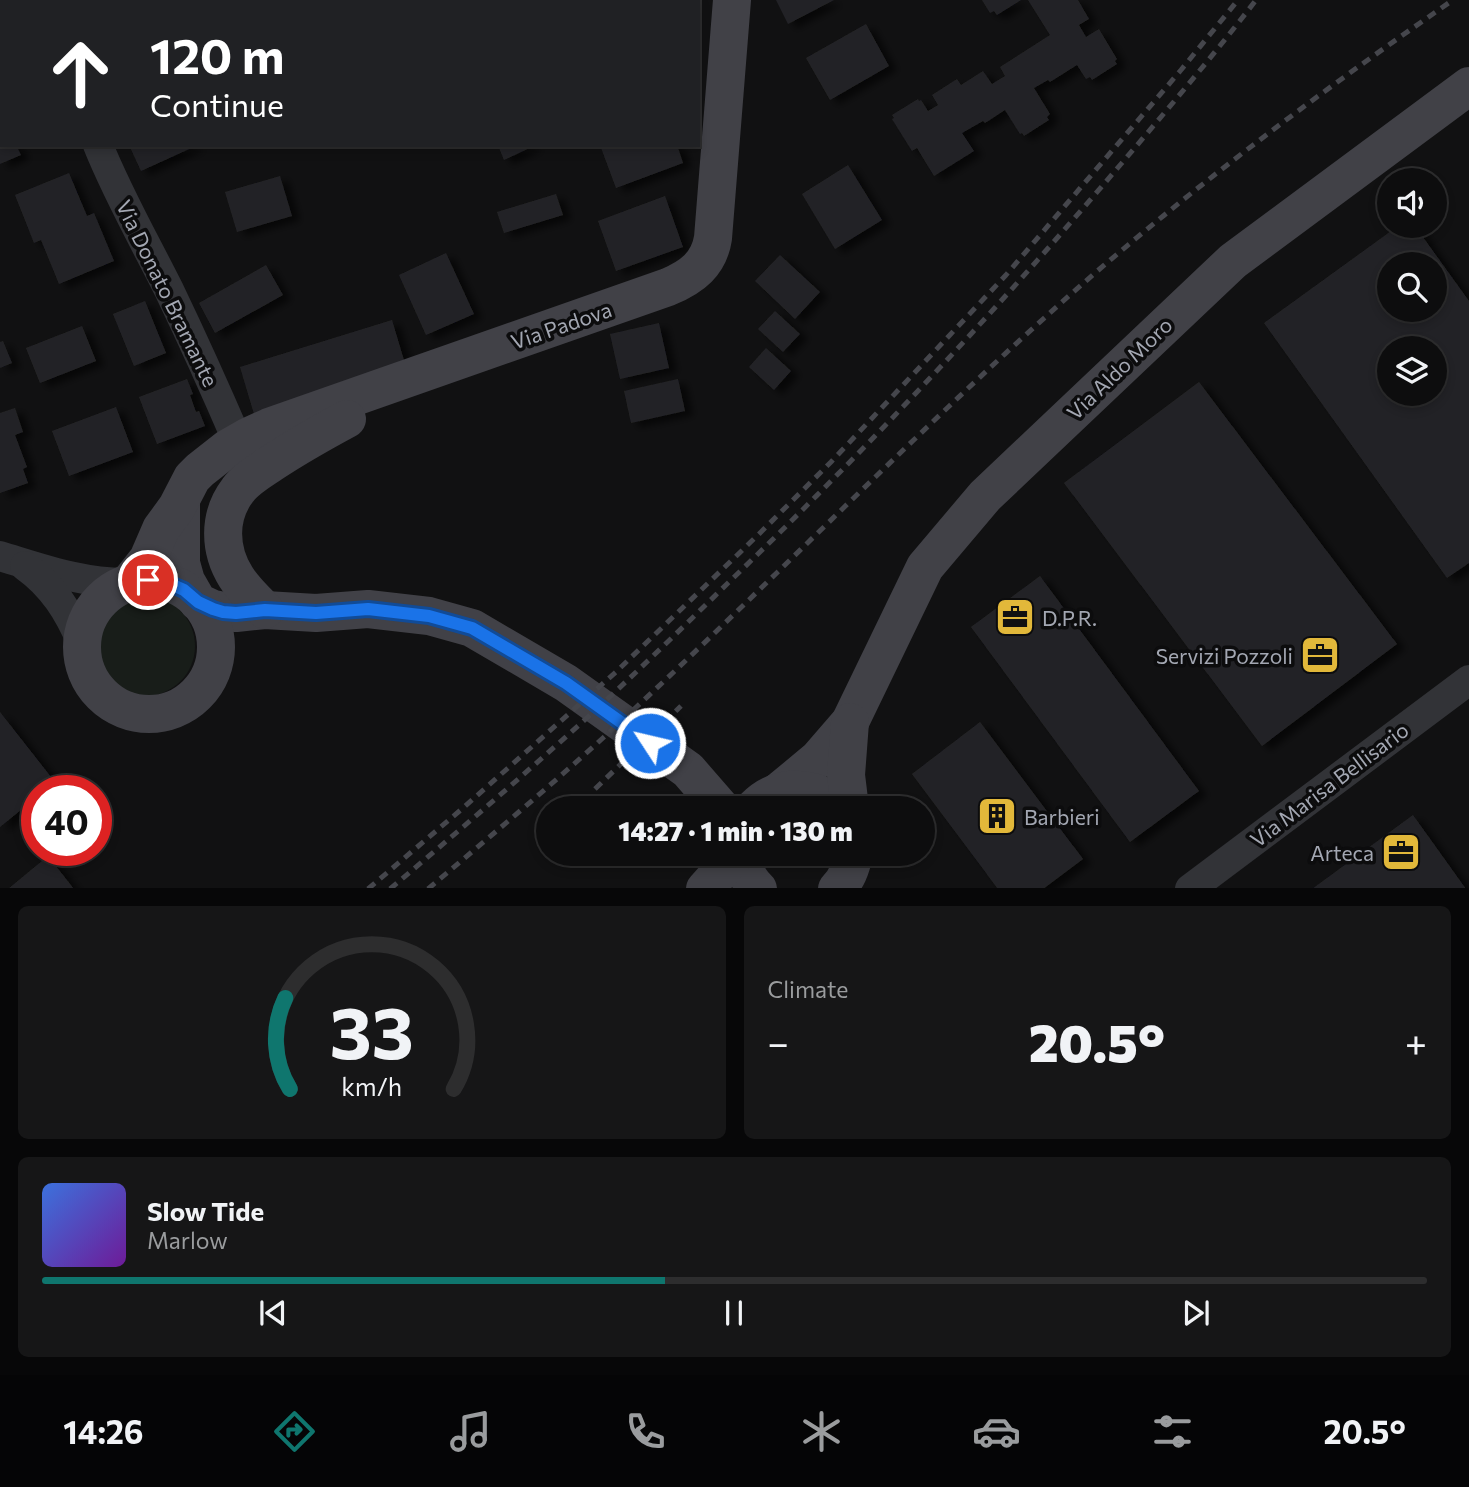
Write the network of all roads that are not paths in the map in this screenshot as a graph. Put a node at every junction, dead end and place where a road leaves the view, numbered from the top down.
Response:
1 (733, 0) edge
2 (1469, 86) edge
3 (99, 147) edge
4 (424, 373) junction
5 (238, 442) junction
6 (183, 497) junction
7 (9, 559) edge
8 (129, 583) junction
9 (198, 602) junction
10 (265, 610) junction
11 (316, 613) junction
12 (82, 643) junction
13 (214, 666) junction
14 (1469, 680) edge
15 (850, 722) junction
16 (688, 770) junction
17 (711, 796) edge
18 (759, 796) edge
19 (771, 796) edge
20 (776, 796) edge
21 (822, 796) edge
22 (849, 796) edge
23 (726, 866) edge
24 (743, 866) edge
25 (851, 866) edge
26 (858, 866) edge
27 (705, 888) edge
28 (758, 888) edge
29 (836, 888) edge
30 (864, 888) edge
31 (1190, 888) edge

1 - 4 street, Via Padova
2 - 15 street, Via Aldo Moro
3 - 5 street, Via Donato Bramante
4 - 5 street, Via Padova
4 - 10 street
5 - 6 street, Via Padova
6 - 8 street, Via Padova
6 - 9 street
7 - 8 street
7 - 12 street
8 - 9 street
8 - 12 street
9 - 10 street
9 - 13 street
10 - 11 street
11 - 13 street
11 - 16 street
12 - 13 street
14 - 31 street, Via Marisa Bellisario
15 - 19 street, Via Aldo Moro
15 - 22 street, Via Aldo Moro
16 - 17 street
16 - 18 street
20 - 21 street
23 - 27 street
24 - 28 street
25 - 29 street
26 - 30 street

